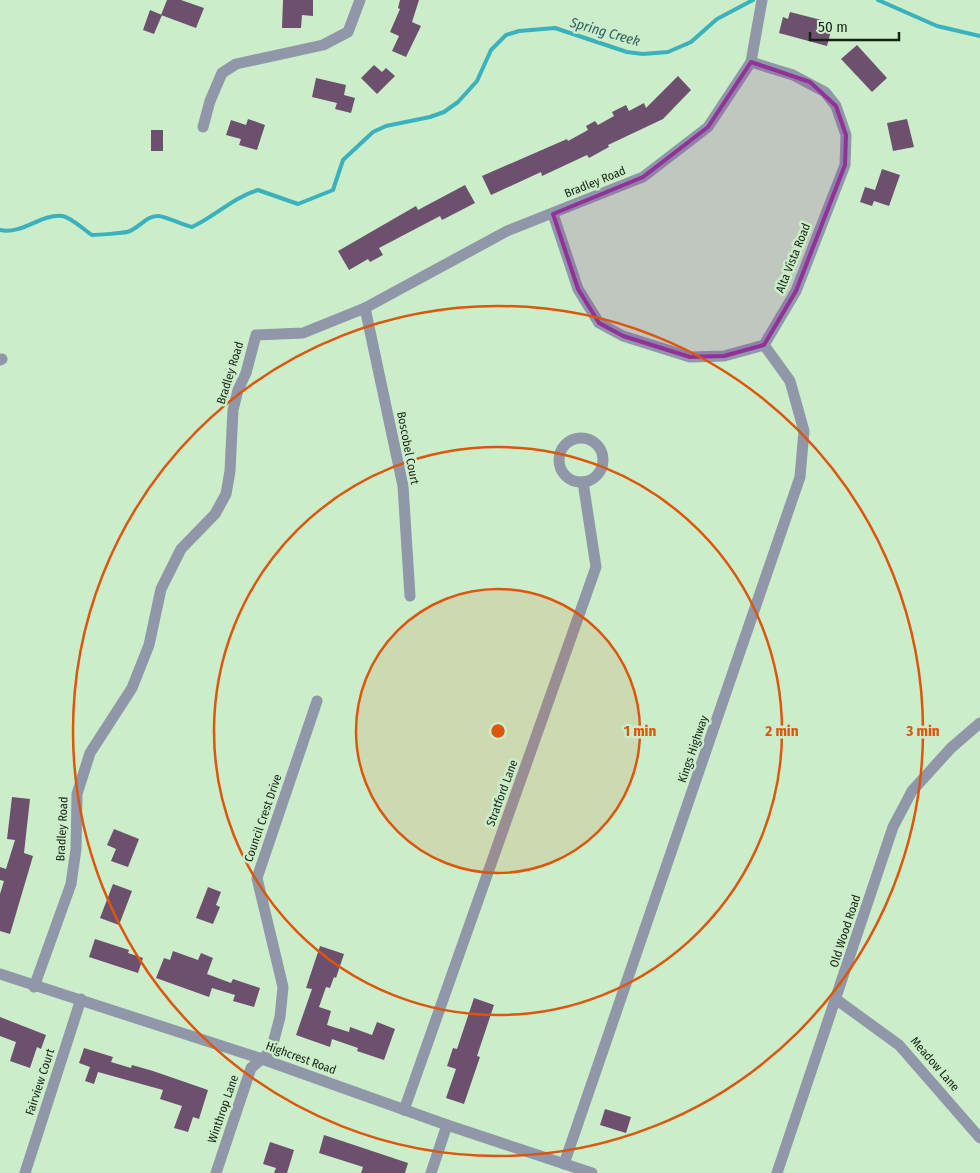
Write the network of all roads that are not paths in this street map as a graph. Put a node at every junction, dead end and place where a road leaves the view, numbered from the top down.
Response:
1 (360, 0) edge
2 (762, 0) edge
3 (750, 62) junction
4 (203, 127) dead end
5 (553, 214) junction
6 (365, 308) junction
7 (764, 345) junction
8 (583, 482) dead end
9 (410, 596) dead end
10 (317, 701) dead end
11 (980, 723) edge
12 (0, 974) edge
13 (34, 987) junction
14 (81, 1000) junction
15 (837, 1000) junction
16 (262, 1059) junction
17 (404, 1110) junction
18 (447, 1125) junction
19 (980, 1138) edge
20 (564, 1164) junction
21 (25, 1173) edge
22 (216, 1173) edge
23 (431, 1173) edge
24 (592, 1173) edge
25 (777, 1173) edge

1 - 4 street
2 - 3 street, Bradley Road
3 - 5 street, Bradley Road
3 - 7 street, Alta Vista Road
5 - 6 street, Bradley Road
5 - 7 street
6 - 9 street, Boscobel Court
6 - 13 street, Bradley Road
7 - 20 street, Kings Highway
8 - 17 street, Stratford Lane
10 - 16 street, Council Crest Drive
11 - 15 street, Old Wood Road
12 - 13 street, Highcrest Road
13 - 14 street, Highcrest Road
14 - 16 street, Highcrest Road
14 - 21 street, Fairview Court
15 - 19 street, Meadow Lane
15 - 25 street, Old Wood Road
16 - 17 street, Highcrest Road
16 - 22 street, Winthrop Lane
17 - 18 street, Highcrest Road
18 - 20 street, Highcrest Road
18 - 23 street
20 - 24 street, Highcrest Road

